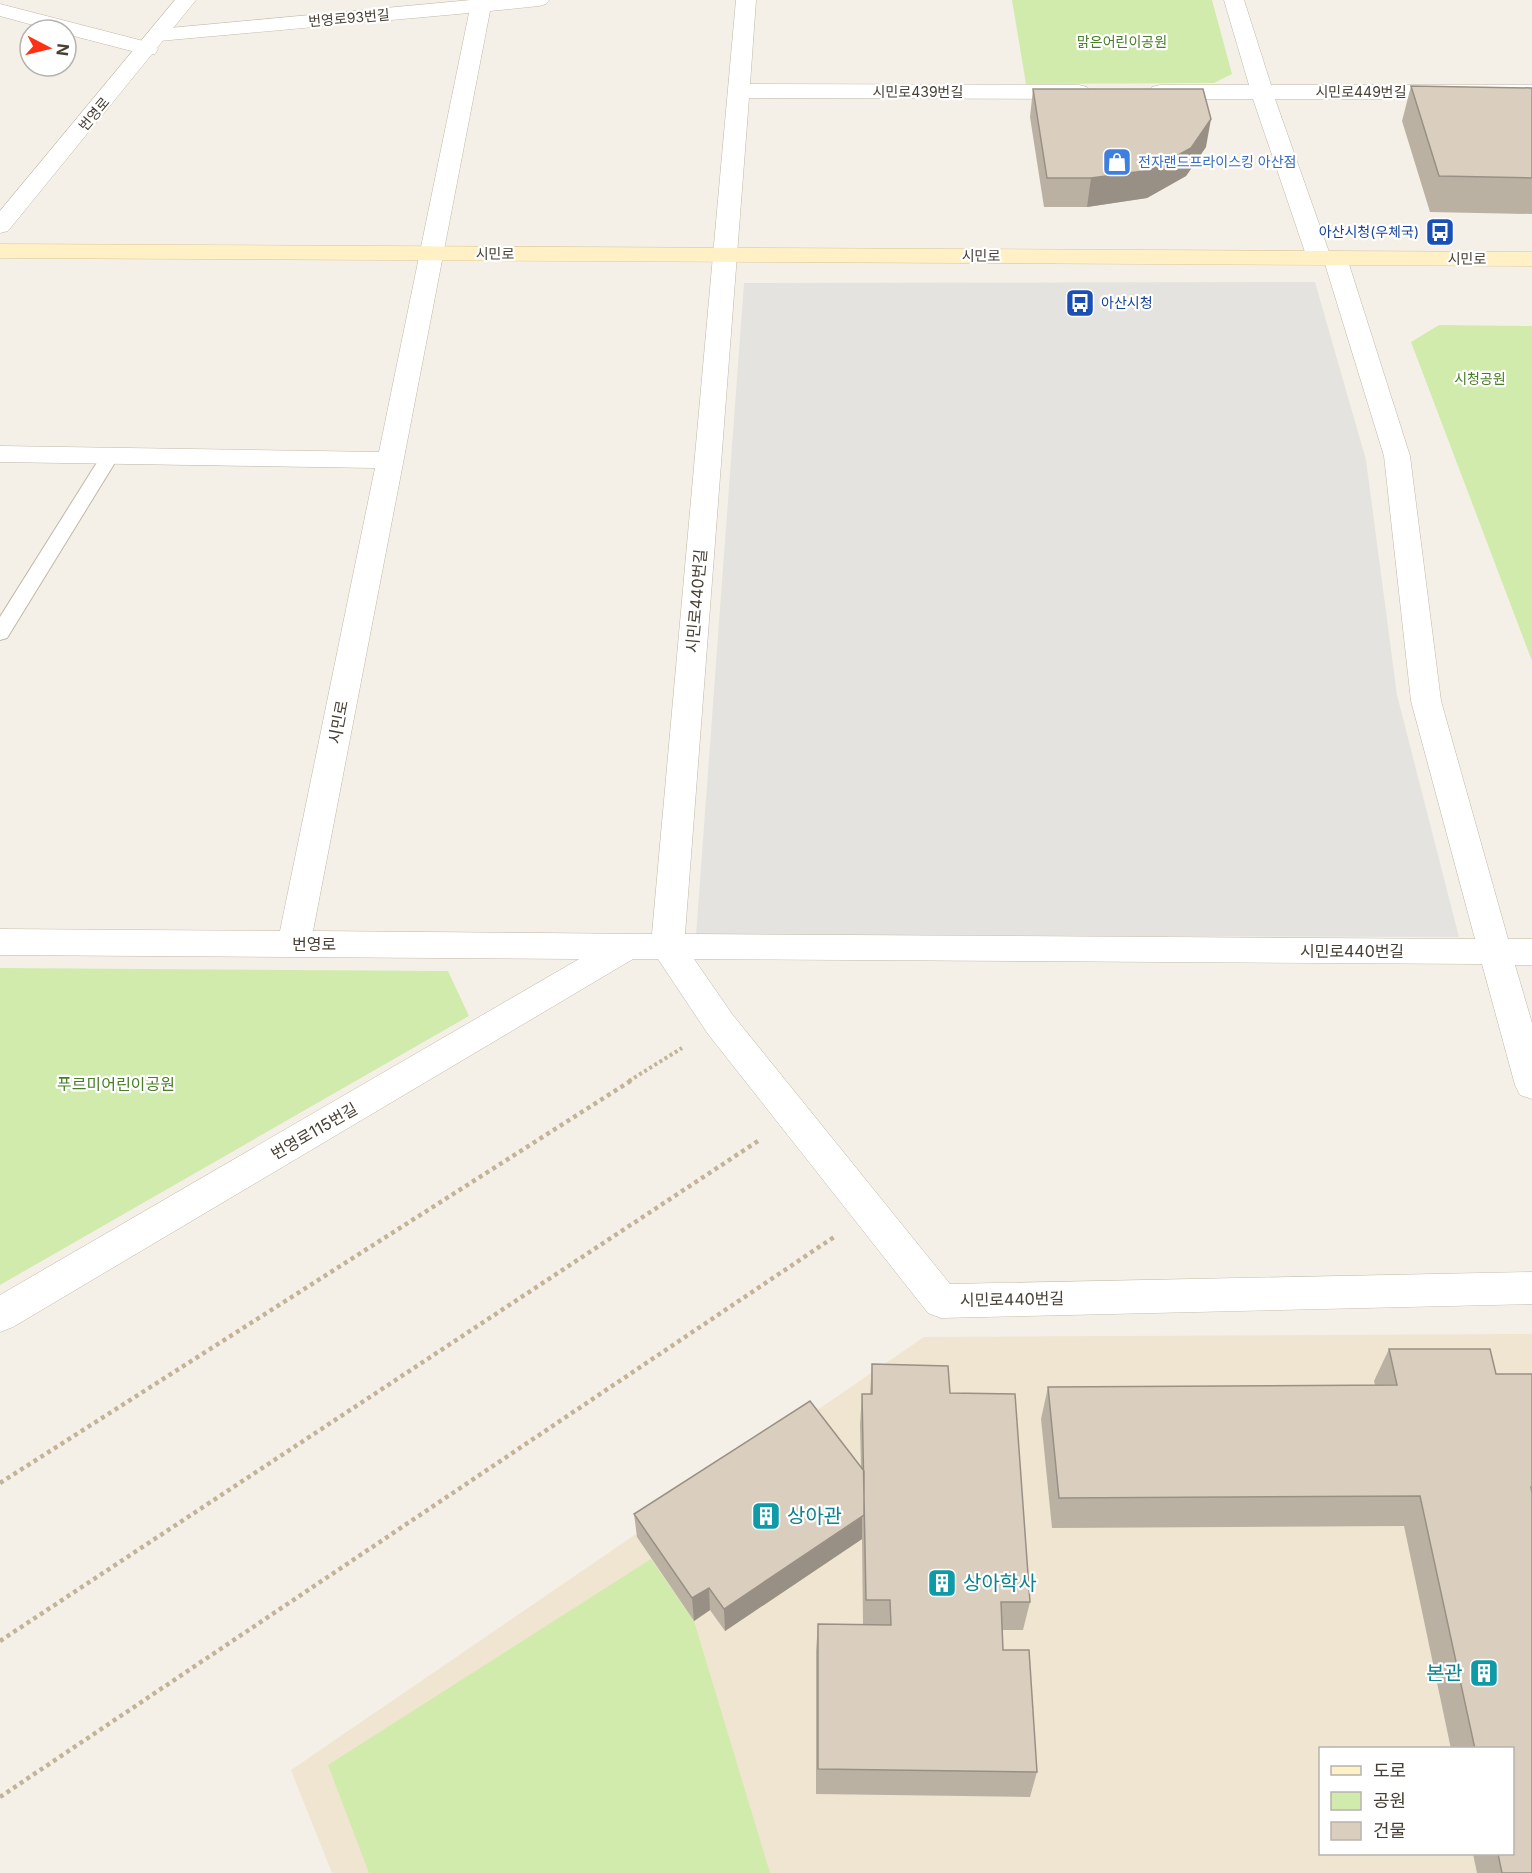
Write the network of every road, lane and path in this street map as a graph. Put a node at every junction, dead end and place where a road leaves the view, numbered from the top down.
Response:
1 (186, 0) edge
2 (539, 0) edge
3 (746, 0) edge
4 (1234, 0) edge
5 (481, 6) junction
6 (0, 10) edge
7 (153, 42) junction
8 (738, 91) junction
9 (1096, 92) edge
10 (1144, 92) edge
11 (1532, 92) edge
12 (1262, 93) junction
13 (0, 226) edge
14 (0, 250) edge
15 (430, 253) junction
16 (724, 255) junction
17 (1327, 258) junction
18 (1532, 259) edge
19 (0, 454) edge
20 (110, 456) junction
21 (390, 460) junction
22 (0, 633) edge
23 (0, 942) edge
24 (294, 944) junction
25 (628, 946) junction
26 (667, 946) junction
27 (1496, 952) junction
28 (1532, 952) edge
29 (720, 1024) junction
30 (1532, 1084) edge
31 (794, 1117) junction
32 (869, 1213) junction
33 (1532, 1288) edge
34 (0, 1315) edge
35 (0, 1483) edge
36 (0, 1641) edge
37 (0, 1797) edge

1 - 7 street, 번영로
2 - 5 street, 번영로93번길
3 - 8 street
4 - 12 street
5 - 7 street, 번영로93번길
5 - 15 street
6 - 7 street
7 - 13 street, 번영로
8 - 9 street, 시민로439번길
8 - 16 street
10 - 12 street
11 - 12 street, 시민로449번길
12 - 17 street
14 - 15 main road, 시민로
15 - 16 main road, 시민로
15 - 21 street, 시민로
16 - 17 main road, 시민로
16 - 26 street, 시민로440번길
17 - 18 main road, 시민로
17 - 27 street
19 - 20 street
20 - 21 street
20 - 22 lane
21 - 24 street, 시민로
23 - 24 street, 번영로
24 - 25 street, 번영로
25 - 26 street, 시민로440번길
25 - 34 street, 번영로115번길
26 - 27 street, 시민로440번길
26 - 29 street, 시민로440번길
27 - 28 street, 시민로440번길
27 - 30 street
29 - 31 street, 시민로440번길
29 - 35 path
31 - 32 street, 시민로440번길
31 - 36 path
32 - 33 street, 시민로440번길
32 - 37 path

